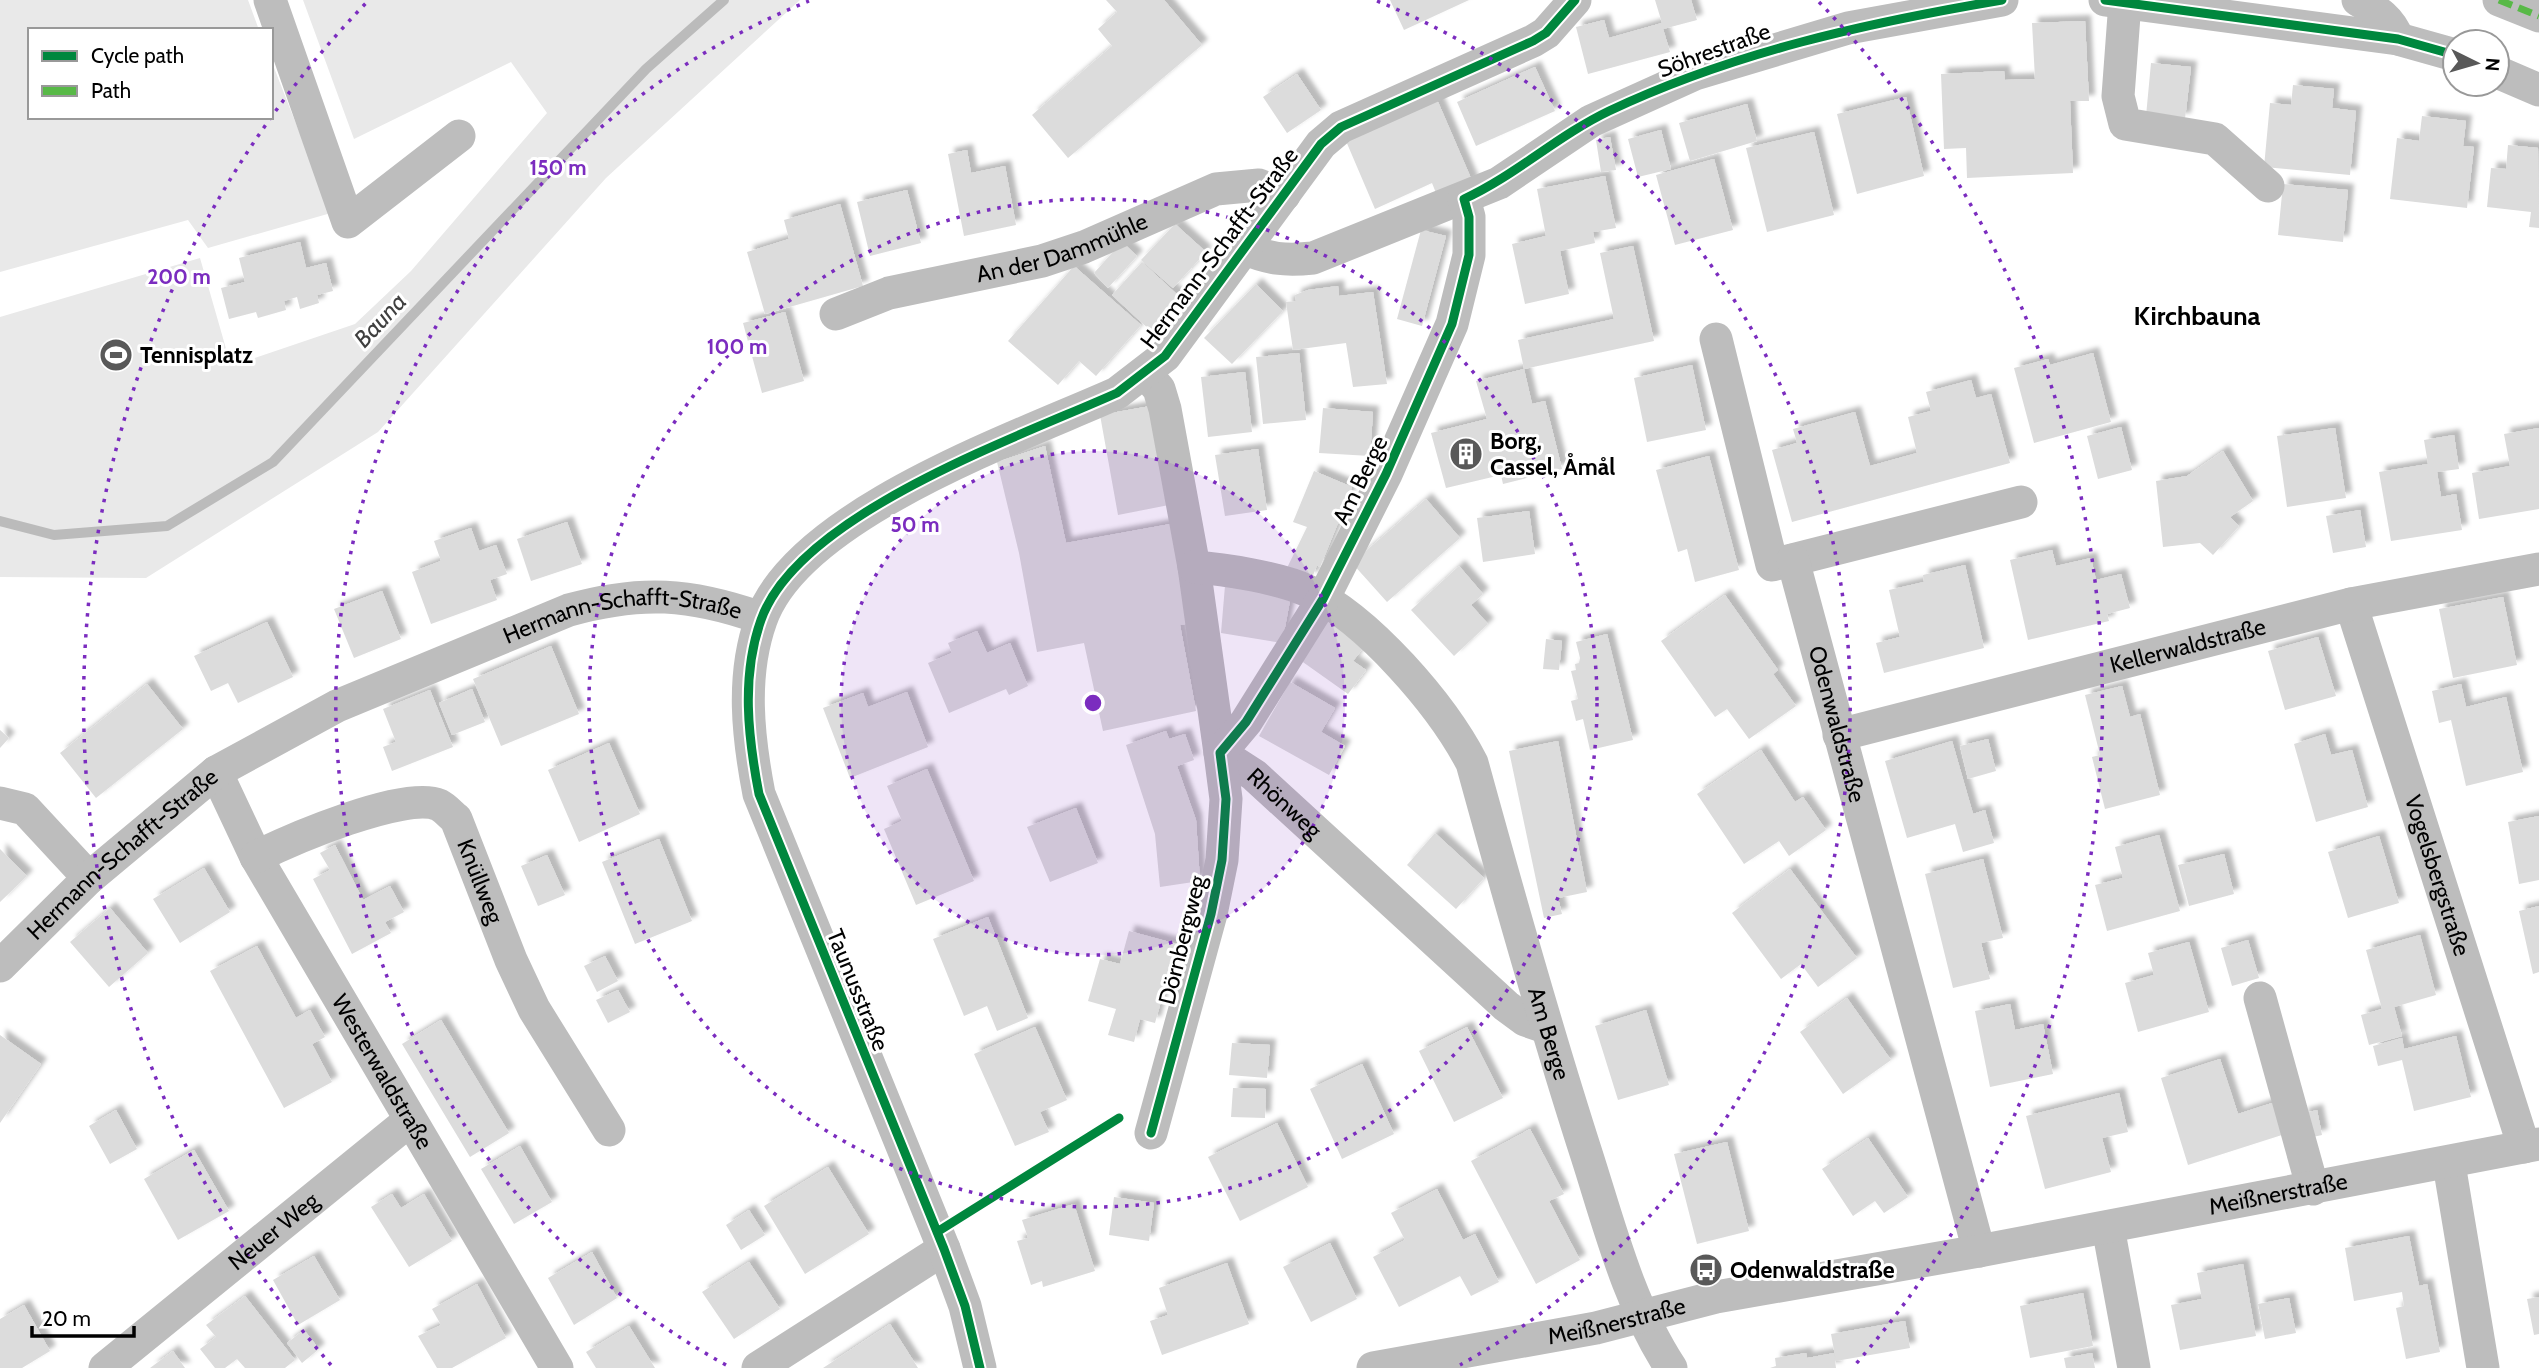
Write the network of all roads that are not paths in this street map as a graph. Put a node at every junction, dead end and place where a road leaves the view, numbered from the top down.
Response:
1 (270, 0) edge
2 (1576, 0) edge
3 (2002, 0) edge
4 (2358, 0) edge
5 (2499, 0) edge
6 (2115, 1) edge
7 (2539, 16) edge
8 (2398, 39) junction
9 (2441, 51) edge
10 (2511, 78) edge
11 (2539, 90) edge
12 (459, 136) dead end
13 (2267, 186) dead end
14 (1284, 195) junction
15 (1464, 199) junction
16 (1243, 248) junction
17 (836, 314) dead end
18 (1716, 339) dead end
19 (1146, 374) junction
20 (2021, 502) dead end
21 (1793, 559) junction
22 (1194, 567) junction
23 (2539, 569) edge
24 (1323, 599) junction
25 (2351, 604) junction
26 (761, 618) junction
27 (1839, 735) junction
28 (1220, 753) junction
29 (216, 772) junction
30 (0, 803) edge
31 (256, 857) junction
32 (89, 878) junction
33 (0, 966) edge
34 (2260, 998) dead end
35 (1545, 1027) junction
36 (409, 1121) junction
37 (609, 1130) dead end
38 (1151, 1133) dead end
39 (2531, 1146) edge
40 (2449, 1164) junction
41 (2313, 1189) junction
42 (2108, 1227) junction
43 (944, 1249) junction
44 (1979, 1251) junction
45 (1643, 1315) junction
46 (105, 1368) edge
47 (557, 1368) edge
48 (758, 1368) edge
49 (980, 1368) edge
50 (1373, 1368) edge
51 (1671, 1368) edge
52 (2134, 1368) edge
53 (2483, 1368) edge

1 - 12 street
2 - 14 street, Hermann-Schafft-Straße
3 - 15 street, Söhrestraße
4 - 8 street
5 - 7 street
6 - 8 street
6 - 13 street
8 - 9 street
10 - 11 street
14 - 16 street, Hermann-Schafft-Straße
14 - 17 street, An der Dammühle
15 - 16 street, Söhrestraße
15 - 24 street, Am Berge
16 - 19 street, Hermann-Schafft-Straße
18 - 21 street
19 - 22 street
19 - 26 street, Hermann-Schafft-Straße
20 - 21 street
21 - 27 street, Odenwaldstraße
22 - 24 street, Am Berge
22 - 28 street
23 - 25 street, Kellerwaldstraße
24 - 28 street, Am Berge
24 - 35 street, Am Berge
25 - 27 street, Kellerwaldstraße
25 - 39 street, Vogelsbergstraße
26 - 29 street, Hermann-Schafft-Straße
26 - 43 street, Taunusstraße
27 - 44 street, Odenwaldstraße
28 - 35 street, Rhönweg
28 - 38 street, Dörnbergweg
29 - 31 street, Westerwaldstraße
29 - 32 street, Hermann-Schafft-Straße
30 - 32 street
31 - 36 street, Westerwaldstraße
31 - 37 street, Knüllweg
32 - 33 street, Hermann-Schafft-Straße
34 - 41 street
35 - 45 street, Am Berge
36 - 46 street, Neuer Weg
36 - 47 street, Westerwaldstraße
39 - 40 street, Meißnerstraße
40 - 41 street, Meißnerstraße
40 - 53 street
41 - 42 street, Meißnerstraße
42 - 44 street, Meißnerstraße
42 - 52 street
43 - 48 street
43 - 49 street, Taunusstraße
44 - 45 street, Meißnerstraße
45 - 50 street, Meißnerstraße
45 - 51 street, Am Berge

